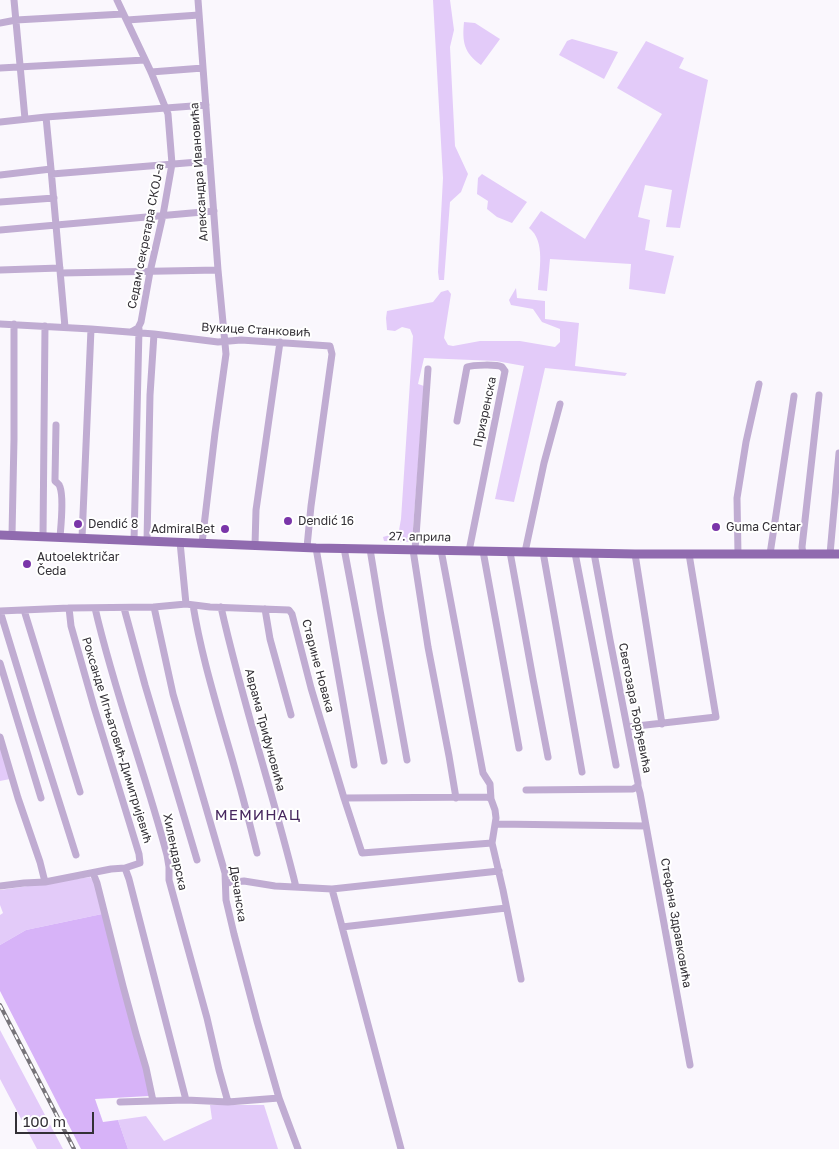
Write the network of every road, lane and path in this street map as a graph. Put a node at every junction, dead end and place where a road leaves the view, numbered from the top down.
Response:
1 (14, 0) edge
2 (117, 0) edge
3 (198, 0) edge
4 (199, 15) junction
5 (125, 17) junction
6 (16, 20) junction
7 (0, 23) edge
8 (145, 60) junction
9 (20, 67) junction
10 (0, 68) edge
11 (203, 68) junction
12 (151, 72) junction
13 (206, 104) junction
14 (166, 108) junction
15 (46, 117) junction
16 (25, 119) junction
17 (0, 122) edge
18 (210, 161) junction
19 (172, 164) junction
20 (52, 172) junction
21 (0, 175) edge
22 (54, 198) junction
23 (0, 202) edge
24 (214, 211) junction
25 (163, 215) junction
26 (56, 225) junction
27 (0, 230) edge
28 (0, 270) edge
29 (218, 270) junction
30 (60, 271) junction
31 (150, 272) junction
32 (0, 324) edge
33 (14, 324) junction
34 (45, 326) junction
35 (65, 327) junction
36 (140, 327) junction
37 (91, 329) junction
38 (152, 334) junction
39 (225, 342) junction
40 (280, 342) junction
41 (428, 369) dead end
42 (759, 384) dead end
43 (819, 395) dead end
44 (794, 396) dead end
45 (560, 404) dead end
46 (457, 421) dead end
47 (56, 425) dead end
48 (839, 453) edge
49 (0, 535) edge
50 (12, 535) junction
51 (43, 537) junction
52 (60, 538) junction
53 (82, 538) junction
54 (134, 540) junction
55 (147, 541) junction
56 (180, 542) junction
57 (202, 543) junction
58 (254, 546) junction
59 (311, 547) junction
60 (344, 548) junction
61 (370, 549) junction
62 (414, 550) junction
63 (441, 550) junction
64 (469, 551) junction
65 (483, 551) junction
66 (510, 552) junction
67 (525, 552) junction
68 (542, 552) junction
69 (575, 553) junction
70 (594, 553) junction
71 (635, 554) junction
72 (689, 554) junction
73 (738, 554) junction
74 (770, 554) junction
75 (803, 554) junction
76 (835, 554) edge
77 (189, 604) junction
78 (154, 607) junction
79 (221, 607) junction
80 (70, 608) junction
81 (95, 608) junction
82 (124, 608) junction
83 (265, 609) junction
84 (24, 610) junction
85 (0, 611) edge
86 (0, 663) edge
87 (292, 714) dead end
88 (662, 724) junction
89 (628, 727) junction
90 (0, 737) edge
91 (520, 748) dead end
92 (548, 757) dead end
93 (407, 760) dead end
94 (384, 761) dead end
95 (354, 765) dead end
96 (616, 765) dead end
97 (582, 772) dead end
98 (638, 786) junction
99 (526, 790) dead end
100 (80, 792) dead end
101 (41, 798) dead end
102 (344, 798) junction
103 (456, 798) junction
104 (491, 799) junction
105 (496, 824) junction
106 (646, 826) junction
107 (492, 843) junction
108 (257, 853) dead end
109 (76, 855) dead end
110 (197, 860) dead end
111 (125, 868) junction
112 (499, 871) junction
113 (93, 873) junction
114 (45, 882) junction
115 (226, 883) junction
116 (0, 886) edge
117 (296, 887) junction
118 (332, 889) junction
119 (506, 908) junction
120 (342, 927) junction
121 (521, 979) dead end
122 (690, 1065) dead end
123 (279, 1098) junction
124 (186, 1100) junction
125 (153, 1101) junction
126 (120, 1102) dead end
127 (228, 1102) junction
128 (298, 1149) edge
129 (401, 1149) edge

1 - 6 street
2 - 5 street, Седам секретара СКОЈ-а
3 - 4 street, Александра Ивановића
4 - 5 street
4 - 11 street, Александра Ивановића
5 - 6 street
5 - 8 street, Седам секретара СКОЈ-а
6 - 7 street
6 - 9 street
8 - 9 street
8 - 12 street, Седам секретара СКОЈ-а
9 - 10 street
9 - 16 street
11 - 12 street
11 - 13 street, Александра Ивановића
12 - 14 street, Седам секретара СКОЈ-а
13 - 14 street
13 - 18 street, Александра Ивановића
14 - 15 street
14 - 19 street, Седам секретара СКОЈ-а
15 - 16 street
15 - 20 street
16 - 17 street
18 - 19 street
18 - 24 street, Александра Ивановића
19 - 20 street
19 - 25 street, Седам секретара СКОЈ-а
20 - 21 street
20 - 22 street
22 - 23 street
22 - 26 street
24 - 25 street
24 - 29 street, Александра Ивановића
25 - 26 street
25 - 31 street, Седам секретара СКОЈ-а
26 - 27 street
26 - 30 street
28 - 30 street
29 - 31 street
29 - 39 street, Александра Ивановића
30 - 31 street
30 - 35 street
31 - 36 street, Седам секретара СКОЈ-а
32 - 33 street
33 - 34 street
33 - 50 street
34 - 35 street
34 - 51 street
35 - 37 street
36 - 37 street, Седам секретара СКОЈ-а
36 - 38 street
36 - 54 street
37 - 53 street
38 - 39 street, Вукице Станковић
38 - 55 street
39 - 40 street, Вукице Станковић
39 - 57 street, Александра Ивановића
40 - 58 street
40 - 59 street, Вукице Станковић
41 - 62 street
42 - 73 street
43 - 75 street
44 - 74 street
45 - 67 street
46 - 64 street, Призренска
47 - 52 street
48 - 76 street
49 - 50 main road, 27. априла
50 - 51 main road, 27. априла
51 - 52 main road, 27. априла
52 - 53 main road, 27. априла
53 - 54 main road, 27. априла
54 - 55 main road, 27. априла
55 - 56 main road, 27. априла
56 - 57 main road, 27. априла
56 - 77 street
57 - 58 main road, 27. априла
58 - 59 main road, 27. априла
59 - 60 main road, 27. априла
59 - 95 street
60 - 61 main road, 27. априла
60 - 94 street
61 - 62 main road, 27. априла
61 - 93 street
62 - 63 main road, 27. априла
62 - 103 street
63 - 64 main road, 27. априла
63 - 104 street
64 - 65 main road, 27. априла
65 - 66 main road, 27. априла
65 - 91 street
66 - 67 main road, 27. априла
66 - 92 street
67 - 68 main road, 27. априла
68 - 69 main road, 27. априла
68 - 97 street
69 - 70 main road, 27. априла
69 - 96 street
70 - 71 main road, 27. априла
70 - 89 street, Светозара Ђорђевића
71 - 72 main road, 27. априла
71 - 88 street
72 - 73 main road, 27. априла
72 - 88 street
73 - 74 main road, 27. априла
74 - 75 main road, 27. априла
75 - 76 main road, 27. априла
77 - 78 street, Старине Новака
77 - 79 street, Старине Новака
77 - 108 street
78 - 82 street, Старине Новака
78 - 115 street, Дечанска
79 - 83 street, Старине Новака
79 - 117 street, Аврама Трифуновића
80 - 81 street, Старине Новака
80 - 84 street, Старине Новака
80 - 111 street, Роксанде Игњатовић-Димитријевић
81 - 82 street, Старине Новака
81 - 127 street, Хилендарска
82 - 110 street
83 - 87 street
83 - 102 street, Старине Новака
84 - 85 street, Старине Новака
84 - 100 street
85 - 109 street
86 - 101 street
88 - 89 street
89 - 98 street, Светозара Ђорђевића
90 - 114 street
98 - 99 street, Светозара Ђорђевића
98 - 106 street, Стефана Здравковића
102 - 103 street
102 - 107 street, Старине Новака
103 - 104 street
104 - 105 street
105 - 106 street
105 - 107 street
106 - 122 street, Стефана Здравковића
107 - 112 street
111 - 113 street
111 - 124 street
112 - 118 street
112 - 119 street
113 - 114 street
113 - 125 street
114 - 116 street
115 - 117 street
115 - 123 street, Дечанска
117 - 118 street
118 - 120 street
119 - 120 street
119 - 121 street
120 - 129 street
123 - 127 street
123 - 128 street, Дечанска
124 - 125 street
124 - 127 street
125 - 126 street

